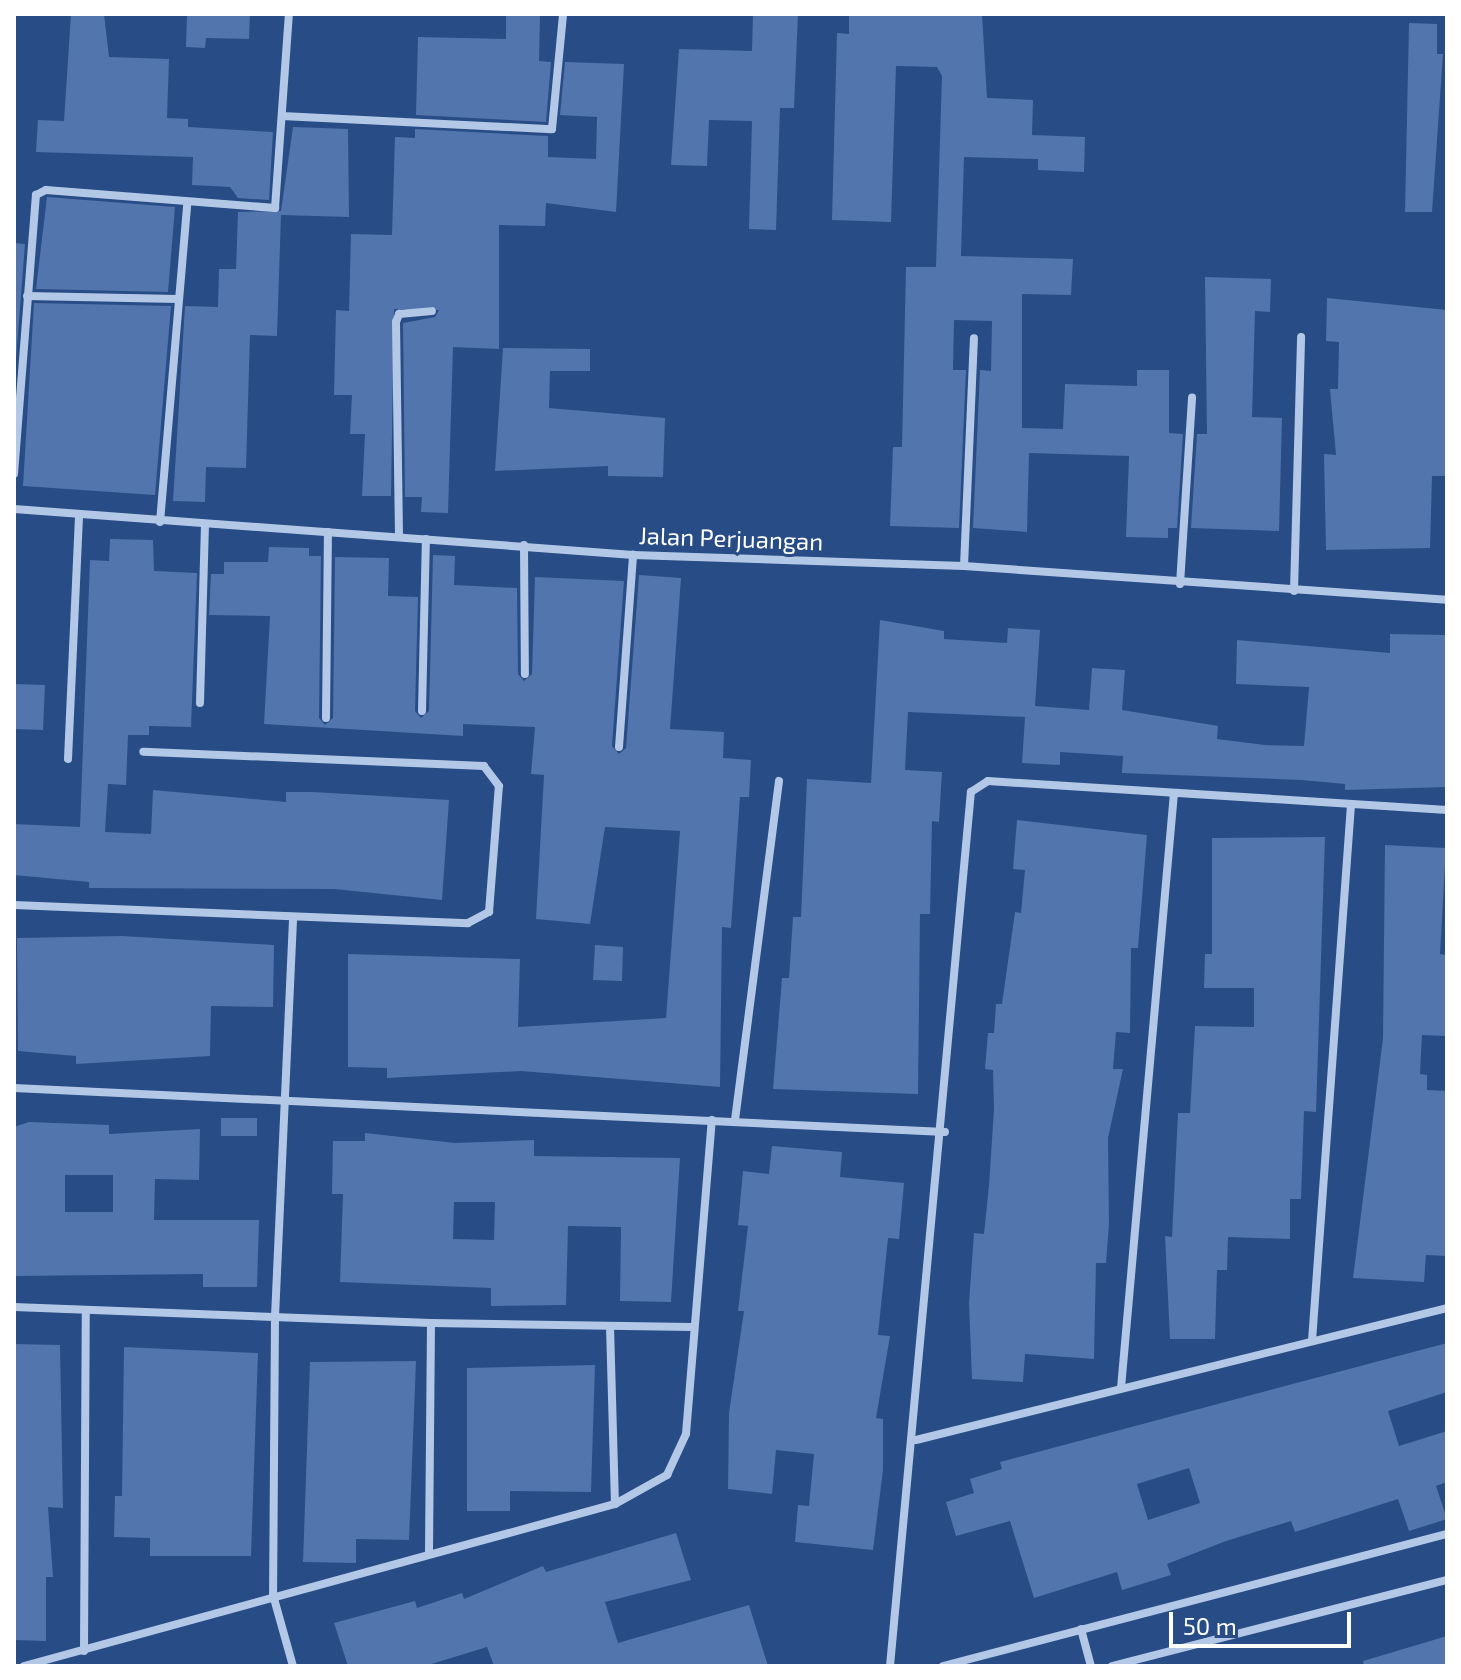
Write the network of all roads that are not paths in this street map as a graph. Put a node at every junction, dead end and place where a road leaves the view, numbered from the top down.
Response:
1 (289, 14) edge
2 (563, 14) edge
3 (282, 116) junction
4 (187, 205) junction
5 (27, 296) junction
6 (178, 299) junction
7 (432, 311) dead end
8 (1301, 337) dead end
9 (974, 338) dead end
10 (1192, 397) dead end
11 (14, 474) edge
12 (14, 509) edge
13 (79, 516) junction
14 (160, 522) junction
15 (205, 526) junction
16 (328, 532) junction
17 (399, 536) junction
18 (426, 539) junction
19 (524, 545) junction
20 (633, 555) junction
21 (964, 566) junction
22 (1180, 584) junction
23 (1294, 591) junction
24 (1447, 600) edge
25 (525, 674) dead end
26 (200, 703) dead end
27 (422, 711) dead end
28 (326, 718) dead end
29 (619, 747) dead end
30 (143, 752) dead end
31 (68, 759) dead end
32 (779, 781) dead end
33 (1174, 793) junction
34 (1351, 805) junction
35 (1447, 810) edge
36 (14, 905) edge
37 (293, 920) junction
38 (14, 1088) edge
39 (286, 1104) junction
40 (712, 1120) junction
41 (735, 1120) junction
42 (945, 1132) junction
43 (14, 1307) edge
44 (1447, 1308) edge
45 (86, 1312) junction
46 (275, 1317) junction
47 (431, 1323) junction
48 (610, 1326) junction
49 (691, 1327) junction
50 (1312, 1341) junction
51 (1121, 1388) junction
52 (916, 1440) junction
53 (615, 1504) junction
54 (1447, 1534) edge
55 (429, 1552) junction
56 (1447, 1580) edge
57 (273, 1595) junction
58 (1081, 1629) junction
59 (84, 1651) junction
60 (24, 1666) edge
61 (293, 1666) edge
62 (890, 1666) edge
63 (943, 1666) edge
64 (1091, 1666) edge
65 (1112, 1666) edge

1 - 3 street
2 - 3 street
3 - 4 street
4 - 5 street
4 - 6 street
5 - 6 street
5 - 11 street
6 - 14 street
7 - 17 street
8 - 23 street
9 - 21 street
10 - 22 street
12 - 13 street, Jalan Perjuangan
13 - 14 street, Jalan Perjuangan
13 - 31 street
14 - 15 street, Jalan Perjuangan
15 - 16 street, Jalan Perjuangan
15 - 26 street
16 - 17 street, Jalan Perjuangan
16 - 28 street
17 - 18 street, Jalan Perjuangan
18 - 19 street, Jalan Perjuangan
18 - 27 street
19 - 20 street, Jalan Perjuangan
19 - 25 street
20 - 21 street, Jalan Perjuangan
20 - 29 street
21 - 22 street, Jalan Perjuangan
22 - 23 street, Jalan Perjuangan
23 - 24 street, Jalan Perjuangan
30 - 37 street
32 - 41 street
33 - 34 street
33 - 42 street
33 - 51 street
34 - 35 street
34 - 50 street
36 - 37 street
37 - 39 street
38 - 39 street
39 - 40 street
39 - 46 street
40 - 41 street
40 - 49 street
41 - 42 street
42 - 52 street
43 - 45 street
44 - 50 street
45 - 46 street
45 - 59 street
46 - 47 street
46 - 57 street
47 - 48 street
47 - 55 street
48 - 49 street
48 - 53 street
49 - 53 street
50 - 51 street
51 - 52 street
52 - 62 street
53 - 55 street
54 - 58 street
55 - 57 street
56 - 65 street
57 - 59 street
57 - 61 street
58 - 63 street
58 - 64 street
59 - 60 street

